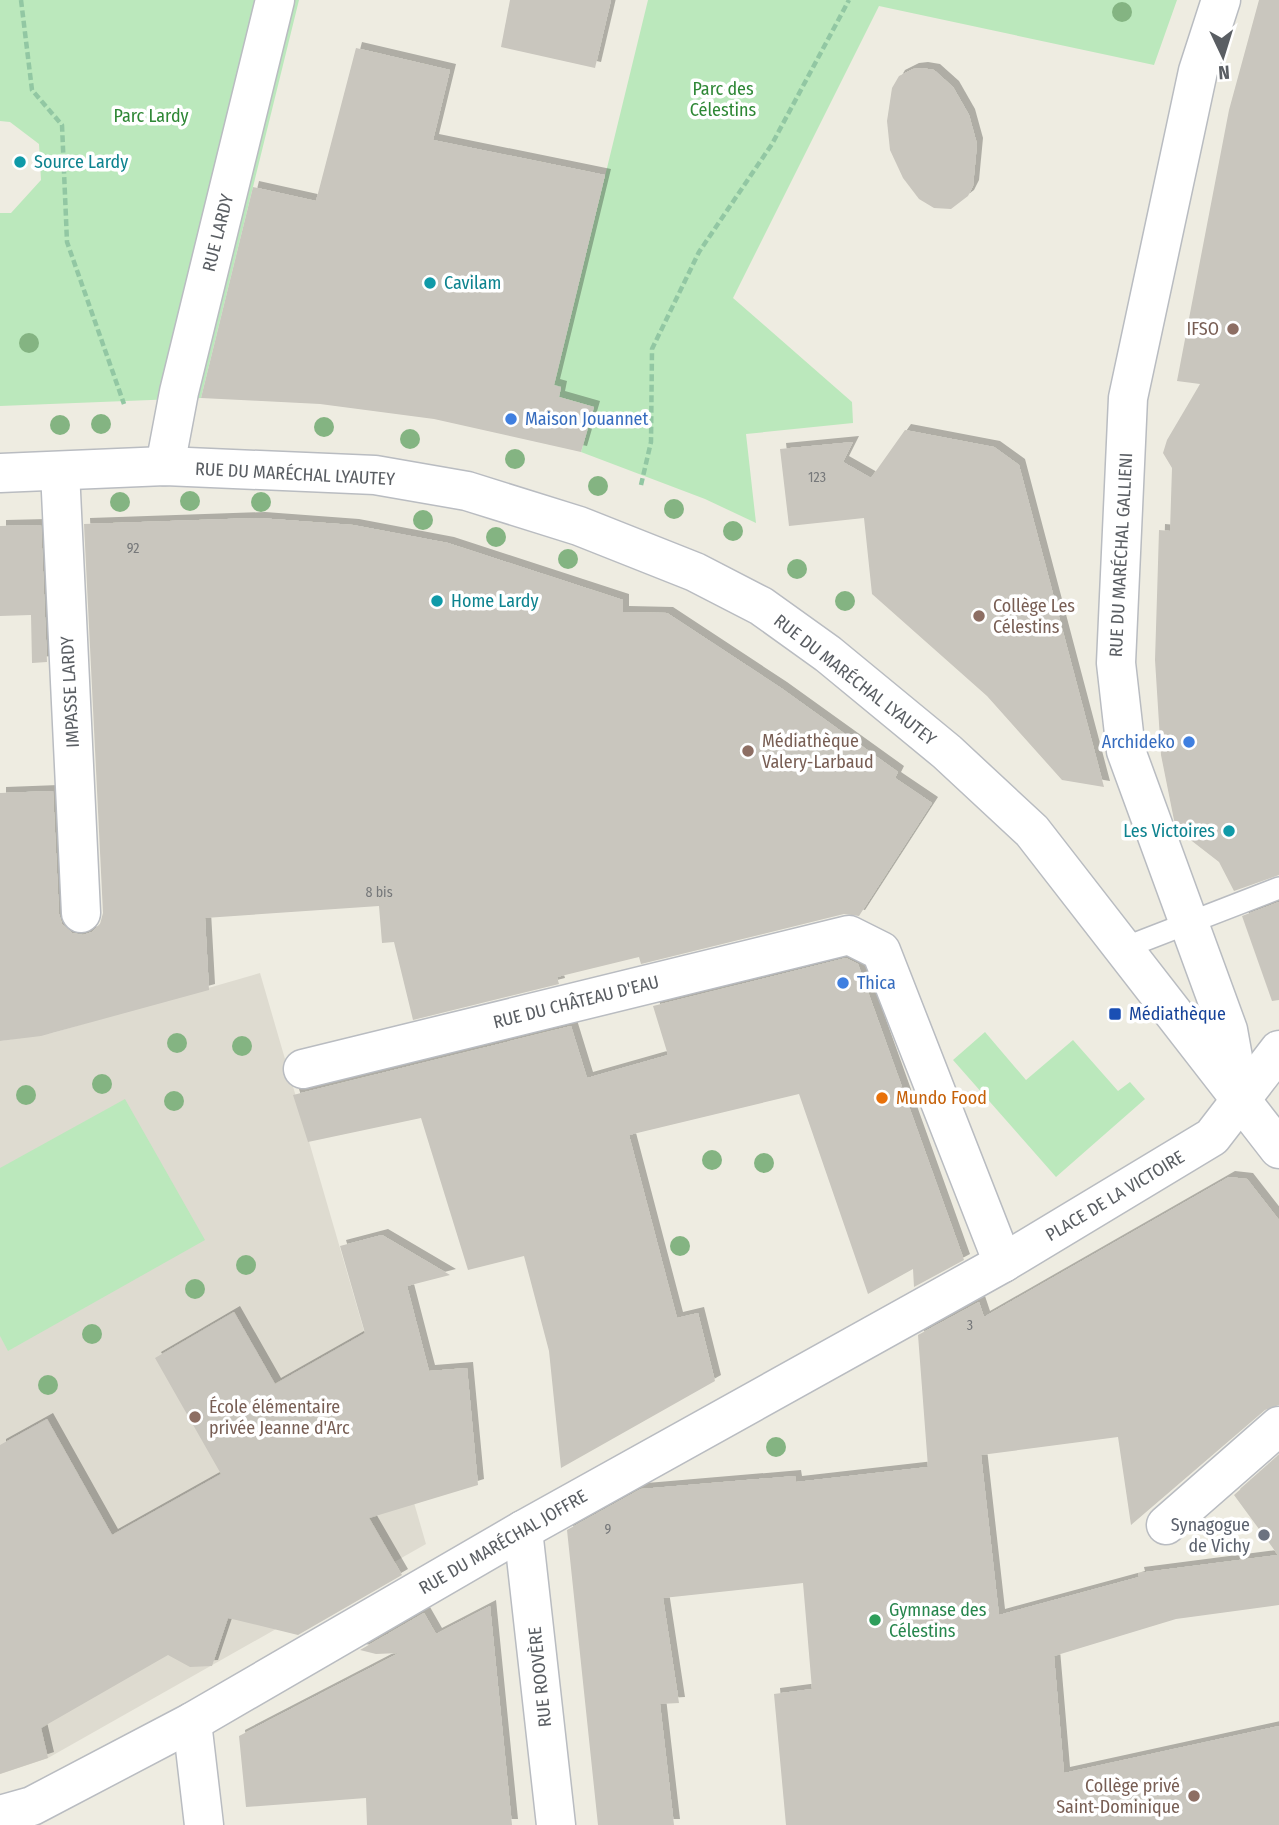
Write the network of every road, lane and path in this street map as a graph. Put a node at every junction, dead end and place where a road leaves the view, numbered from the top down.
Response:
1 (21, 0) edge
2 (275, 0) edge
3 (849, 0) edge
4 (1221, 0) edge
5 (127, 411) dead end
6 (165, 466) junction
7 (60, 471) junction
8 (0, 473) edge
9 (641, 485) dead end
10 (1279, 888) edge
11 (81, 913) dead end
12 (1187, 923) junction
13 (1124, 948) junction
14 (1279, 1050) edge
15 (303, 1069) dead end
16 (1241, 1102) junction
17 (1279, 1149) edge
18 (1003, 1264) junction
19 (1279, 1426) edge
20 (1166, 1525) dead end
21 (523, 1530) junction
22 (192, 1722) junction
23 (0, 1815) edge
24 (204, 1825) edge
25 (555, 1825) edge

1 - 5 path
2 - 6 street, RUE LARDY
3 - 9 path
4 - 12 street, RUE DU MARÉCHAL GALLIENI
6 - 7 street, RUE DU MARÉCHAL LYAUTEY
6 - 13 street, RUE DU MARÉCHAL LYAUTEY
7 - 8 street, RUE DU MARÉCHAL LYAUTEY
7 - 11 street, IMPASSE LARDY
10 - 12 lane
12 - 13 lane
12 - 16 street, RUE DU MARÉCHAL GALLIENI
13 - 16 street
14 - 16 street, PLACE DE LA VICTOIRE
15 - 18 street, RUE DU CHÂTEAU D'EAU
16 - 17 street
16 - 18 street, PLACE DE LA VICTOIRE
18 - 21 street, RUE DU MARÉCHAL JOFFRE
19 - 20 street
21 - 22 street, RUE DU MARÉCHAL JOFFRE
21 - 25 street, RUE ROOVÈRE
22 - 23 street, RUE DU MARÉCHAL JOFFRE
22 - 24 street

